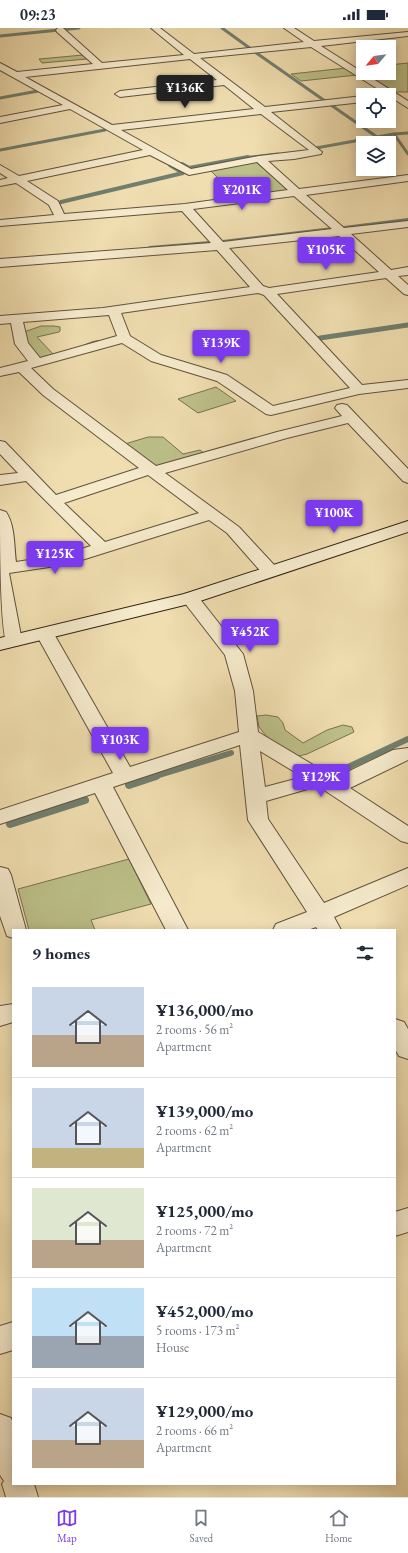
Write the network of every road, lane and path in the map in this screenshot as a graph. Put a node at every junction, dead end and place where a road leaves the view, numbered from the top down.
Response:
1 (155, 28) edge
2 (288, 28) edge
3 (60, 30) dead end
4 (408, 34) edge
5 (312, 44) junction
6 (192, 56) junction
7 (0, 66) edge
8 (100, 66) junction
9 (15, 75) junction
10 (0, 77) edge
11 (225, 82) junction
12 (380, 88) edge
13 (408, 93) edge
14 (120, 94) dead end
15 (396, 94) edge
16 (396, 98) edge
17 (356, 100) edge
18 (408, 105) edge
19 (72, 106) junction
20 (262, 110) junction
21 (0, 120) edge
22 (111, 128) junction
23 (153, 151) junction
24 (259, 159) junction
25 (0, 168) edge
26 (408, 178) edge
27 (17, 179) junction
28 (0, 183) edge
29 (296, 192) junction
30 (185, 207) junction
31 (60, 217) junction
32 (0, 223) edge
33 (408, 224) edge
34 (340, 231) junction
35 (220, 246) junction
36 (0, 263) edge
37 (408, 271) edge
38 (388, 274) junction
39 (263, 290) junction
40 (408, 291) edge
41 (114, 310) junction
42 (16, 319) junction
43 (0, 320) edge
44 (124, 338) junction
45 (38, 362) junction
46 (22, 367) junction
47 (0, 372) edge
48 (408, 384) edge
49 (359, 390) junction
50 (331, 396) junction
51 (352, 418) junction
52 (0, 445) edge
53 (152, 470) junction
54 (29, 476) junction
55 (408, 478) edge
56 (0, 480) edge
57 (53, 501) junction
58 (211, 514) junction
59 (0, 515) edge
60 (408, 526) edge
61 (102, 548) junction
62 (3, 569) edge
63 (270, 571) junction
64 (190, 598) junction
65 (45, 634) junction
66 (6, 643) edge
67 (249, 735) junction
68 (408, 754) edge
69 (124, 776) junction
70 (327, 783) junction
71 (102, 784) junction
72 (255, 797) junction
73 (0, 817) edge
74 (408, 836) edge
75 (0, 875) edge
76 (408, 876) edge
77 (324, 920) edge
78 (15, 929) edge
79 (176, 929) edge
80 (288, 929) edge
81 (12, 1013) edge
82 (0, 1016) edge
83 (396, 1031) edge
84 (408, 1049) edge
85 (408, 1220) edge
86 (396, 1224) edge
87 (12, 1336) edge
88 (0, 1340) edge
89 (0, 1429) edge
90 (12, 1466) edge
91 (18, 1485) edge
92 (22, 1497) edge

1 - 6 street
2 - 5 street
3 - 8 street
4 - 5 street
5 - 6 street
5 - 12 street
6 - 8 street
6 - 11 street
7 - 9 street
8 - 9 street
9 - 10 street
9 - 19 street
11 - 14 street
11 - 20 street
13 - 15 street
16 - 18 street
17 - 20 street
19 - 21 street
19 - 22 street
20 - 22 street
20 - 24 street
22 - 23 street
23 - 24 street
23 - 27 street
24 - 29 street
25 - 27 street
26 - 29 street
27 - 28 street
27 - 31 street
29 - 30 street
29 - 34 street
30 - 31 street
30 - 35 street
31 - 32 street
33 - 34 street
34 - 35 street
34 - 38 street
35 - 36 street
35 - 39 street
37 - 38 street
38 - 39 street
38 - 40 street
39 - 41 street
39 - 49 street
41 - 42 street
41 - 44 street
42 - 43 street
42 - 45 street
44 - 45 street
44 - 50 street
45 - 46 street
46 - 47 street
46 - 53 street
48 - 49 street
49 - 50 street
50 - 51 street
51 - 53 street
51 - 55 street
52 - 54 street
53 - 57 street
53 - 58 street
54 - 56 street
54 - 57 street
57 - 61 street
58 - 61 street
58 - 63 street
59 - 62 street
60 - 63 street
61 - 62 street
62 - 66 street
63 - 64 street
64 - 65 street
64 - 67 street
65 - 66 street
65 - 69 street
67 - 69 street
67 - 70 street
67 - 72 street
68 - 70 street
69 - 71 street
70 - 72 street
70 - 74 street
71 - 73 street
71 - 79 street
72 - 77 street
75 - 78 street
76 - 77 street
77 - 80 street
81 - 82 street
83 - 84 street
85 - 86 street
87 - 88 street
89 - 90 street
91 - 92 street

